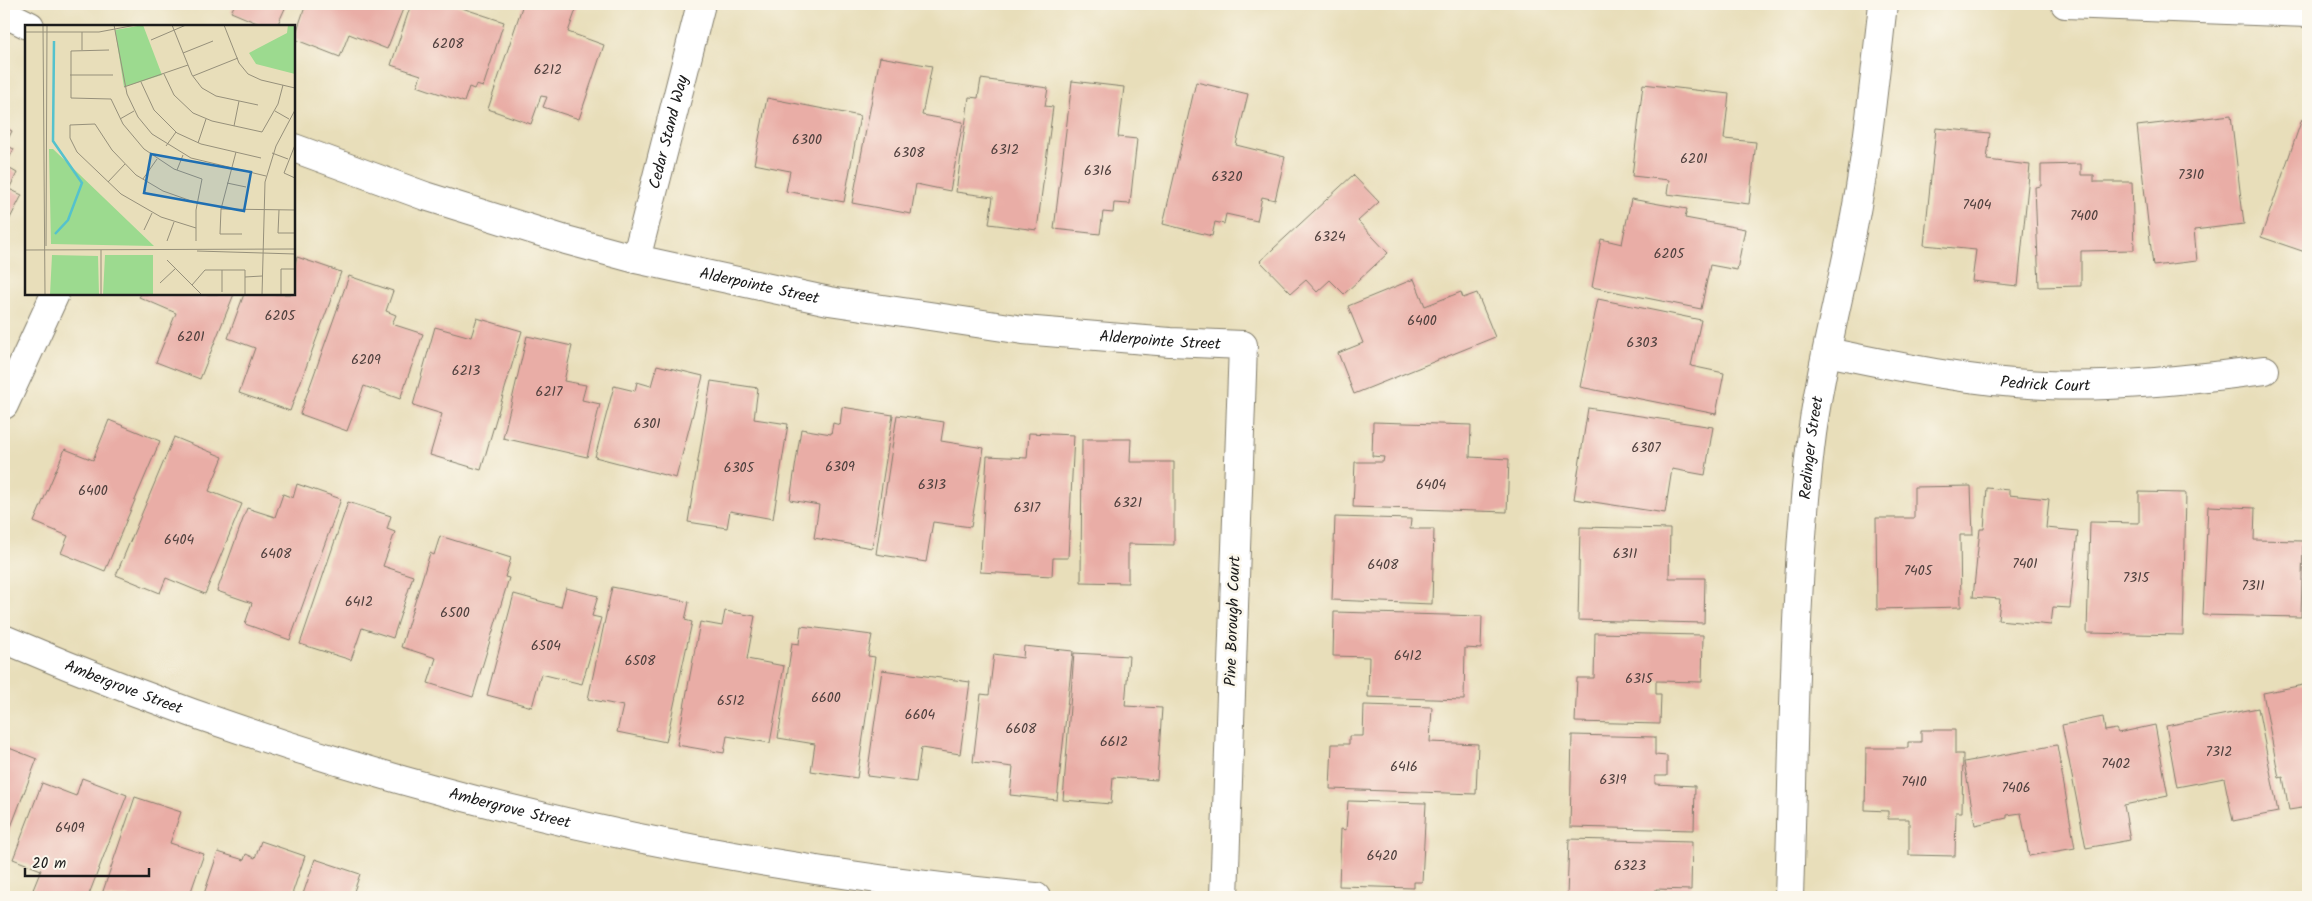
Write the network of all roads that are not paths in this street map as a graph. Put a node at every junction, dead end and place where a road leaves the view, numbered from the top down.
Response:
1 (701, 4) edge
2 (1883, 4) edge
3 (2065, 4) edge
4 (4, 13) edge
5 (2308, 13) edge
6 (28, 25) edge
7 (295, 148) edge
8 (636, 259) junction
9 (55, 295) edge
10 (1243, 345) joint
11 (1827, 352) junction
12 (2265, 370) dead end
13 (4, 404) edge
14 (4, 638) edge
15 (1036, 897) edge
16 (1224, 897) edge
17 (1789, 897) edge

1 - 8 street, Cedar Stand Way
2 - 11 street, Redinger Street
3 - 5 street
4 - 6 street
7 - 8 street, Alderpointe Street
8 - 10 street, Alderpointe Street
9 - 13 street
10 - 16 street, Pine Borough Court
11 - 12 street, Pedrick Court
11 - 17 street, Redinger Street
14 - 15 street, Ambergrove Street

